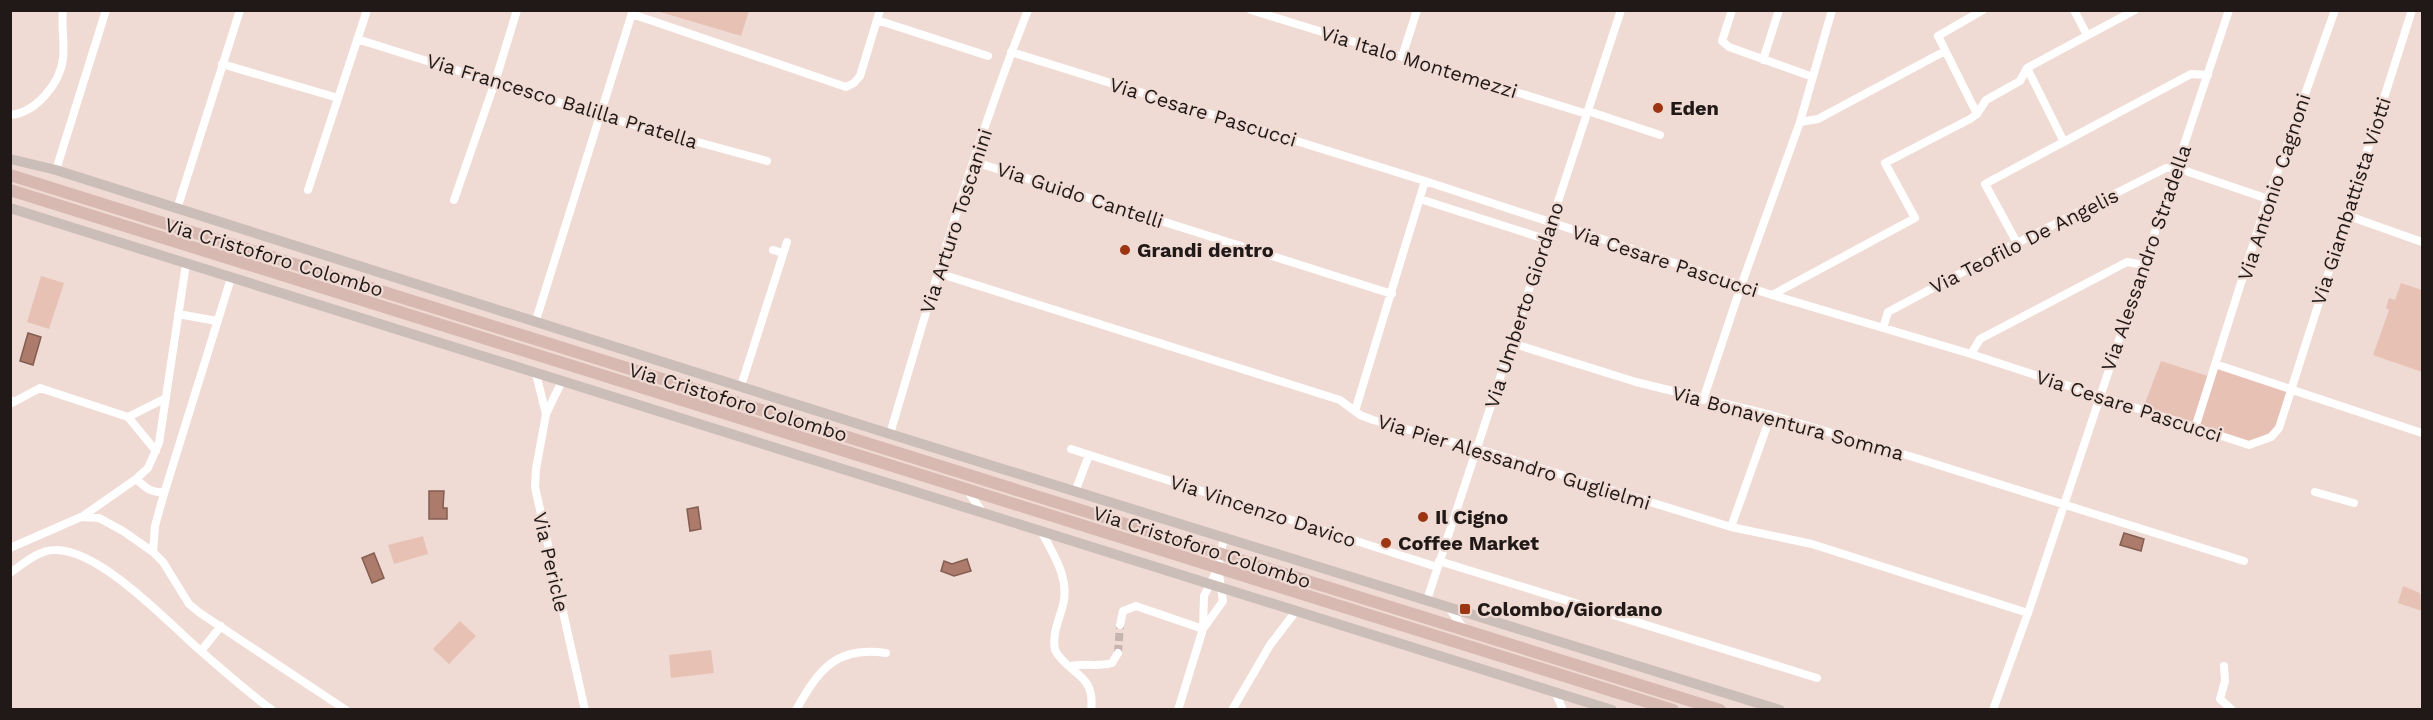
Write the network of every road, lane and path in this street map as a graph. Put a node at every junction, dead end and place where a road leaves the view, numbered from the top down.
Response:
1 (63, 10) edge
2 (106, 10) edge
3 (240, 10) edge
4 (367, 10) edge
5 (517, 10) edge
6 (880, 10) edge
7 (1028, 10) edge
8 (1251, 10) edge
9 (1417, 10) edge
10 (1621, 10) edge
11 (1732, 10) edge
12 (1779, 10) edge
13 (1832, 10) edge
14 (1983, 10) edge
15 (2074, 10) edge
16 (2135, 10) edge
17 (2229, 10) edge
18 (2335, 10) edge
19 (2412, 10) edge
20 (633, 12) edge
21 (877, 20) junction
22 (2087, 35) junction
23 (357, 39) junction
24 (1945, 51) junction
25 (1011, 52) junction
26 (988, 56) dead end
27 (1402, 57) junction
28 (1763, 60) junction
29 (222, 64) junction
30 (2027, 68) junction
31 (2208, 75) junction
32 (1813, 77) junction
33 (495, 82) junction
34 (338, 98) junction
35 (1587, 113) junction
36 (10, 114) edge
37 (1977, 114) junction
38 (602, 116) junction
39 (1800, 122) junction
40 (1660, 135) dead end
41 (2064, 142) junction
42 (10, 159) edge
43 (768, 161) dead end
44 (975, 162) junction
45 (2177, 168) junction
46 (56, 170) junction
47 (10, 175) edge
48 (1425, 181) junction
49 (10, 190) edge
50 (308, 190) dead end
51 (1420, 199) junction
52 (2268, 199) junction
53 (454, 200) dead end
54 (10, 208) edge
55 (177, 209) junction
56 (2346, 215) junction
57 (1550, 224) junction
58 (1545, 239) junction
59 (787, 242) dead end
60 (2422, 242) edge
61 (2017, 243) junction
62 (773, 250) dead end
63 (783, 253) junction
64 (186, 264) junction
65 (2144, 265) junction
66 (938, 273) junction
67 (231, 278) junction
68 (1741, 286) junction
69 (1392, 294) junction
70 (1772, 296) junction
71 (178, 314) junction
72 (536, 320) junction
73 (218, 321) junction
74 (1883, 328) junction
75 (1511, 343) junction
76 (1971, 354) junction
77 (2215, 364) junction
78 (536, 374) junction
79 (562, 381) junction
80 (741, 386) junction
81 (2291, 391) junction
82 (166, 398) junction
83 (2099, 398) junction
84 (1703, 400) junction
85 (11, 404) edge
86 (1354, 411) junction
87 (546, 414) junction
88 (1771, 415) junction
89 (128, 417) junction
90 (2195, 428) junction
91 (2422, 433) edge
92 (890, 434) junction
93 (1071, 449) dead end
94 (1478, 449) junction
95 (156, 451) junction
96 (1089, 455) junction
97 (136, 479) junction
98 (966, 488) junction
99 (164, 492) junction
100 (1075, 492) junction
101 (2315, 492) dead end
102 (2354, 503) dead end
103 (2064, 505) junction
104 (983, 513) junction
105 (81, 517) junction
106 (1731, 527) junction
107 (1041, 531) junction
108 (1224, 538) junction
109 (10, 548) edge
110 (153, 552) junction
111 (1220, 552) junction
112 (2244, 561) dead end
113 (1438, 564) junction
114 (1218, 568) junction
115 (10, 573) edge
116 (1209, 583) junction
117 (1223, 588) junction
118 (1426, 600) junction
119 (1449, 609) junction
120 (1296, 611) junction
121 (2028, 613) junction
122 (1120, 625) tunnel mouth
123 (221, 626) junction
124 (1203, 629) junction
125 (1465, 630) junction
126 (201, 651) junction
127 (886, 653) dead end
128 (1118, 653) dead end
129 (1071, 666) junction
130 (2224, 666) dead end
131 (1817, 678) dead end
132 (1555, 692) junction
133 (1589, 707) edge
134 (272, 710) edge
135 (346, 710) edge
136 (585, 710) edge
137 (796, 710) edge
138 (1091, 710) edge
139 (1178, 710) edge
140 (1232, 710) edge
141 (1563, 710) edge
142 (1612, 710) edge
143 (1673, 710) edge
144 (1720, 710) edge
145 (1780, 710) edge
146 (1993, 710) edge
147 (2232, 710) edge

1 - 36 street
2 - 46 street
3 - 29 street
4 - 23 street
5 - 33 street
6 - 21 street
7 - 25 street, Via Arturo Toscanini
8 - 27 street, Via Italo Montemezzi
9 - 27 street
10 - 35 street, Via Umberto Giordano
11 - 28 street
12 - 28 street
13 - 32 street
14 - 24 street
15 - 22 street
16 - 22 street
17 - 31 street, Via Alessandro Stradella
18 - 52 street, Via Antonio Cagnoni
19 - 56 street, Via Giambattista Viotti
20 - 21 street
20 - 38 street
21 - 26 street
22 - 30 street
23 - 33 street, Via Francesco Balilla Pratella
23 - 34 street
24 - 37 street
24 - 39 street
25 - 44 street, Via Arturo Toscanini
25 - 48 street, Via Cesare Pascucci
27 - 35 street, Via Italo Montemezzi
28 - 32 street
29 - 34 street
29 - 55 street
30 - 37 street
30 - 41 street
31 - 41 street
31 - 45 street, Via Alessandro Stradella
32 - 39 street
33 - 38 street, Via Francesco Balilla Pratella
33 - 53 street
34 - 50 street
35 - 40 street, Via Italo Montemezzi
35 - 57 street, Via Umberto Giordano
37 - 70 street
38 - 43 street, Via Francesco Balilla Pratella
38 - 72 street
39 - 68 street
41 - 61 street
42 - 46 street, Via Cristoforo Colombo
44 - 66 street, Via Arturo Toscanini
44 - 69 street, Via Guido Cantelli
45 - 52 street
45 - 61 street, Via Teofilo De Angelis
45 - 65 street, Via Alessandro Stradella
46 - 55 street, Via Cristoforo Colombo
47 - 111 main road, Via Cristoforo Colombo
48 - 51 street
48 - 57 street, Via Cesare Pascucci
49 - 98 main road, Via Cristoforo Colombo
51 - 58 street, Via Cesare Pascucci
51 - 69 street
52 - 77 street, Via Antonio Cagnoni
54 - 64 street, Via Cristoforo Colombo
55 - 72 street, Via Cristoforo Colombo
56 - 60 street
56 - 81 street, Via Giambattista Viotti
57 - 58 street, Via Umberto Giordano
57 - 68 street, Via Cesare Pascucci
58 - 75 street, Via Umberto Giordano
59 - 63 street
61 - 74 street, Via Teofilo De Angelis
62 - 63 street
63 - 80 street
64 - 67 street, Via Cristoforo Colombo
64 - 71 street
65 - 76 street
65 - 83 street, Via Alessandro Stradella
66 - 86 street, Via Pier Alessandro Guglielmi
66 - 92 street, Via Arturo Toscanini
67 - 73 street
67 - 78 street, Via Cristoforo Colombo
68 - 70 street, Via Cesare Pascucci
68 - 84 street
69 - 86 street
70 - 74 street, Via Cesare Pascucci
71 - 73 street
71 - 82 street
72 - 80 street, Via Cristoforo Colombo
73 - 99 street
74 - 76 street, Via Cesare Pascucci
75 - 84 street, Via Bonaventura Somma
75 - 94 street, Via Umberto Giordano
76 - 83 street, Via Cesare Pascucci
77 - 81 street
77 - 90 street, Via Antonio Cagnoni
78 - 79 street, Via Cristoforo Colombo
78 - 87 street, Via Pericle
79 - 87 street, Via Pericle
79 - 104 street, Via Cristoforo Colombo
80 - 92 street, Via Cristoforo Colombo
81 - 90 street, Via Cesare Pascucci
81 - 91 street
82 - 89 street
82 - 95 street
83 - 90 street, Via Cesare Pascucci
83 - 103 street, Via Alessandro Stradella
84 - 88 street, Via Bonaventura Somma
85 - 89 street
86 - 94 street, Via Pier Alessandro Guglielmi
87 - 136 street, Via Pericle
88 - 103 street, Via Bonaventura Somma
88 - 106 street
89 - 95 street
92 - 100 street, Via Cristoforo Colombo
93 - 96 street, Via Vincenzo Davico
94 - 106 street, Via Pier Alessandro Guglielmi
94 - 113 street, Via Umberto Giordano
95 - 97 street
96 - 100 street
96 - 113 street, Via Vincenzo Davico
97 - 99 street
97 - 105 street
98 - 104 street
98 - 114 main road, Via Cristoforo Colombo
99 - 110 street
100 - 108 street, Via Cristoforo Colombo
101 - 102 street
103 - 112 street, Via Bonaventura Somma
103 - 121 street, Via Alessandro Stradella
104 - 107 street, Via Cristoforo Colombo
105 - 109 street
105 - 110 street
106 - 121 street, Via Pier Alessandro Guglielmi
107 - 116 street, Via Cristoforo Colombo
107 - 129 street
108 - 111 street
108 - 118 street, Via Cristoforo Colombo
110 - 123 street
111 - 114 street
111 - 125 main road, Via Cristoforo Colombo
113 - 118 street, Via Umberto Giordano
113 - 131 street, Via Vincenzo Davico
114 - 116 street
114 - 117 street
114 - 143 main road, Via Cristoforo Colombo
115 - 126 street
116 - 117 street, Via Cristoforo Colombo
116 - 124 street
117 - 120 street, Via Cristoforo Colombo
117 - 124 street
118 - 119 street, Via Cristoforo Colombo
119 - 125 street
119 - 145 street, Via Cristoforo Colombo
120 - 132 street, Via Cristoforo Colombo
120 - 140 street
121 - 146 street, Via Alessandro Stradella
122 - 124 street
123 - 126 street
123 - 135 street
124 - 139 street
125 - 144 main road, Via Cristoforo Colombo
126 - 134 street
127 - 137 street
128 - 129 street
129 - 138 street
130 - 147 street
132 - 133 street, Via Cristoforo Colombo
132 - 141 street
133 - 142 street, Via Cristoforo Colombo

